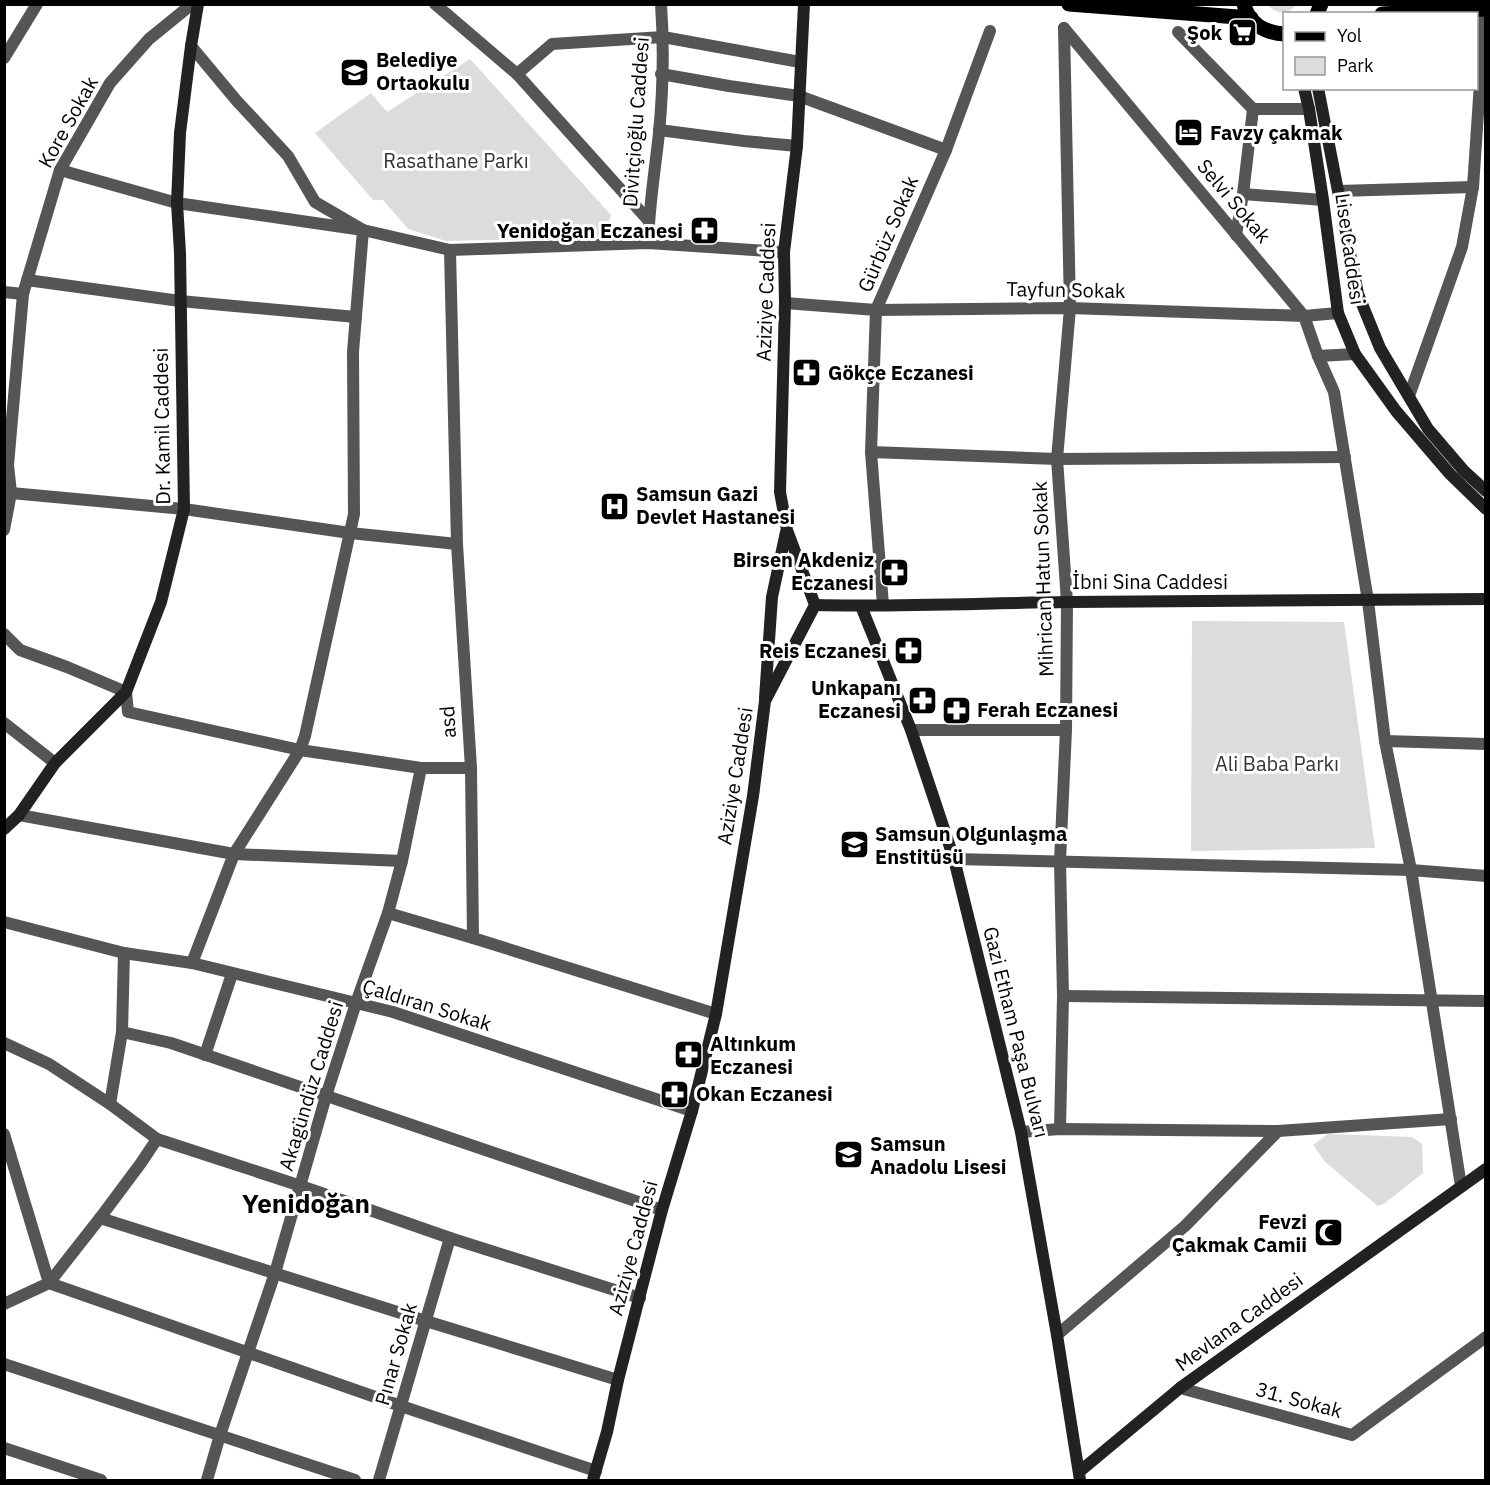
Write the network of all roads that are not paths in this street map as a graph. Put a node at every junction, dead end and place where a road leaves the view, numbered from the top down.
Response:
1 (37, 4) edge
2 (192, 4) edge
3 (198, 4) edge
4 (435, 4) edge
5 (661, 4) edge
6 (804, 4) edge
7 (1069, 4) edge
8 (1485, 9) edge
9 (1247, 11) edge
10 (1423, 12) edge
11 (1065, 28) joint
12 (990, 31) dead end
13 (1178, 32) dead end
14 (1283, 34) edge
15 (663, 37) junction
16 (191, 46) junction
17 (4, 58) edge
18 (800, 62) junction
19 (517, 74) junction
20 (661, 74) junction
21 (1304, 90) edge
22 (1318, 90) edge
23 (799, 96) junction
24 (1253, 109) junction
25 (1309, 109) junction
26 (659, 130) junction
27 (797, 146) junction
28 (946, 150) junction
29 (60, 171) junction
30 (1473, 187) junction
31 (1339, 190) junction
32 (1243, 194) junction
33 (1323, 200) junction
34 (177, 203) junction
35 (649, 221) junction
36 (363, 230) junction
37 (1236, 235) junction
38 (648, 243) junction
39 (450, 250) junction
40 (784, 252) junction
41 (27, 280) junction
42 (4, 292) edge
43 (23, 294) junction
44 (180, 301) junction
45 (784, 303) junction
46 (1070, 308) junction
47 (876, 310) junction
48 (1338, 313) junction
49 (1304, 316) junction
50 (356, 317) junction
51 (1355, 354) junction
52 (1318, 356) junction
53 (1409, 396) junction
54 (871, 452) junction
55 (1345, 457) junction
56 (1058, 459) junction
57 (6, 465) edge
58 (1485, 491) edge
59 (8, 497) edge
60 (184, 509) junction
61 (1485, 509) edge
62 (4, 530) edge
63 (787, 530) junction
64 (350, 533) junction
65 (457, 544) junction
66 (1485, 599) edge
67 (1368, 601) junction
68 (1067, 602) junction
69 (815, 605) junction
70 (882, 605) junction
71 (861, 606) junction
72 (4, 634) edge
73 (126, 692) junction
74 (765, 701) junction
75 (4, 723) edge
76 (911, 730) junction
77 (1066, 730) junction
78 (1385, 741) junction
79 (1485, 744) edge
80 (300, 750) junction
81 (55, 763) junction
82 (421, 768) junction
83 (471, 768) junction
84 (19, 815) junction
85 (4, 829) edge
86 (234, 854) junction
87 (954, 859) junction
88 (402, 861) junction
89 (1060, 861) junction
90 (1411, 870) junction
91 (1485, 876) edge
92 (388, 913) junction
93 (4, 922) edge
94 (473, 938) junction
95 (124, 953) junction
96 (192, 963) junction
97 (232, 974) junction
98 (1064, 996) junction
99 (1432, 1000) junction
100 (1485, 1001) edge
101 (356, 1003) junction
102 (716, 1014) junction
103 (122, 1032) junction
104 (4, 1043) edge
105 (205, 1055) junction
106 (327, 1096) junction
107 (110, 1104) junction
108 (692, 1111) junction
109 (1451, 1119) junction
110 (1060, 1129) junction
111 (1278, 1131) junction
112 (1022, 1132) junction
113 (4, 1134) edge
114 (156, 1139) junction
115 (1485, 1169) edge
116 (301, 1186) junction
117 (1461, 1186) junction
118 (663, 1210) junction
119 (100, 1218) junction
120 (450, 1238) junction
121 (275, 1274) junction
122 (49, 1283) junction
123 (640, 1298) junction
124 (4, 1304) edge
125 (426, 1321) junction
126 (1057, 1335) junction
127 (1485, 1337) edge
128 (248, 1352) junction
129 (4, 1364) edge
130 (618, 1380) junction
131 (1180, 1388) junction
132 (401, 1406) junction
133 (220, 1435) junction
134 (4, 1448) edge
135 (595, 1476) edge
136 (1079, 1476) edge
137 (100, 1480) edge
138 (207, 1480) edge
139 (355, 1480) edge
140 (379, 1480) edge

1 - 17 street
2 - 29 street, Kore Sokak
3 - 16 main road, Dr. Kamil Caddesi
4 - 19 street
5 - 15 street, Divitçioğlu Caddesi
6 - 18 main road, Aziziye Caddesi
7 - 9 main road
8 - 10 main road
8 - 30 street
9 - 14 main road
11 - 37 street, Selvi Sokak
11 - 46 street, Mihrican Hatun Sokak
12 - 28 street, Gürbüz Sokak
13 - 24 street
15 - 18 street
15 - 19 street
15 - 20 street, Divitçioğlu Caddesi
16 - 34 main road, Dr. Kamil Caddesi
16 - 36 street
18 - 23 main road, Aziziye Caddesi
19 - 35 street
20 - 23 street
20 - 26 street, Divitçioğlu Caddesi
21 - 25 main road, Lise Caddesi
22 - 31 main road, Lise Caddesi
23 - 27 main road, Aziziye Caddesi
23 - 28 street
24 - 25 street
24 - 32 street
25 - 33 main road, Lise Caddesi
26 - 27 street
26 - 35 street, Divitçioğlu Caddesi
27 - 40 main road, Aziziye Caddesi
28 - 47 street, Gürbüz Sokak
29 - 34 street
29 - 41 street, Kore Sokak
30 - 31 street
30 - 53 street
31 - 53 main road, Lise Caddesi
32 - 33 street
32 - 37 street
33 - 48 main road, Lise Caddesi
34 - 36 street
34 - 44 main road, Dr. Kamil Caddesi
35 - 38 street, Divitçioğlu Caddesi
36 - 39 street
36 - 50 street
37 - 49 street, Selvi Sokak
38 - 39 street
38 - 40 street
39 - 65 street, asd
40 - 45 main road, Aziziye Caddesi
41 - 43 street, Kore Sokak
41 - 44 street
42 - 43 street
43 - 57 street, Kore Sokak
44 - 50 street
44 - 60 main road, Dr. Kamil Caddesi
45 - 47 street, Tayfun Sokak
45 - 63 main road, Aziziye Caddesi
46 - 47 street, Tayfun Sokak
46 - 49 street, Tayfun Sokak
46 - 56 street, Mihrican Hatun Sokak
47 - 54 street, Gürbüz Sokak
48 - 49 street, Tayfun Sokak
48 - 51 main road, Lise Caddesi
49 - 52 street
50 - 64 street
51 - 52 street
51 - 61 main road, Lise Caddesi
52 - 55 street
53 - 58 main road, Lise Caddesi
54 - 56 street
54 - 70 street, Gürbüz Sokak
55 - 56 street
55 - 67 street
56 - 68 street, Mihrican Hatun Sokak
57 - 59 street, Kore Sokak
59 - 60 street
59 - 62 street
60 - 64 street
60 - 73 main road, Dr. Kamil Caddesi
63 - 69 main road, Aziziye Caddesi
63 - 74 main road
64 - 65 street
64 - 80 street
65 - 83 street, asd
66 - 67 main road, İbni Sina Caddesi
67 - 68 main road, İbni Sina Caddesi
67 - 78 street
68 - 70 main road, İbni Sina Caddesi
68 - 77 street, Mihrican Hatun Sokak
69 - 71 main road, İbni Sina Caddesi
69 - 74 main road, Aziziye Caddesi
70 - 71 main road, İbni Sina Caddesi
71 - 76 main road, Gazi Etham Paşa Bulvarı
72 - 73 street
73 - 80 street
73 - 81 main road, Dr. Kamil Caddesi
74 - 102 main road, Aziziye Caddesi
75 - 81 street
76 - 77 street
76 - 87 main road, Gazi Etham Paşa Bulvarı
77 - 89 street, Mihrican Hatun Sokak
78 - 79 street
78 - 90 street
80 - 82 street
80 - 86 street
81 - 84 main road, Dr. Kamil Caddesi
82 - 83 street
82 - 88 street, Akagündüz Caddesi
83 - 94 street, asd
84 - 85 main road, Dr. Kamil Caddesi
84 - 86 street
86 - 88 street
86 - 96 street
87 - 89 street
87 - 112 main road, Gazi Etham Paşa Bulvarı
88 - 92 street, Akagündüz Caddesi
89 - 90 street
89 - 98 street, Mihrican Hatun Sokak
90 - 91 street
90 - 99 street
92 - 94 street
92 - 101 street, Akagündüz Caddesi
93 - 95 street, Çaldıran Sokak
94 - 102 street
95 - 96 street, Çaldıran Sokak
95 - 103 street
96 - 97 street, Çaldıran Sokak
97 - 101 street, Çaldıran Sokak
97 - 105 street
98 - 99 street
98 - 110 street, Mihrican Hatun Sokak
99 - 100 street
99 - 109 street
101 - 106 street, Akagündüz Caddesi
101 - 108 street, Çaldıran Sokak
102 - 108 main road, Aziziye Caddesi
103 - 105 street
103 - 107 street
104 - 107 street
105 - 106 street
106 - 116 street, Akagündüz Caddesi
106 - 118 street
107 - 114 street
108 - 118 main road, Aziziye Caddesi
109 - 111 street
109 - 117 street
110 - 111 street
110 - 112 street
111 - 126 street
112 - 126 main road, Gazi Etham Paşa Bulvarı
113 - 122 street
114 - 116 street
114 - 119 street
115 - 117 main road, Mevlana Caddesi
116 - 120 street
116 - 121 street, Akagündüz Caddesi
117 - 131 main road, Mevlana Caddesi
118 - 123 main road, Aziziye Caddesi
119 - 121 street
119 - 122 street
120 - 123 street
120 - 125 street, Pınar Sokak
121 - 125 street
121 - 128 street, Akagündüz Caddesi
122 - 124 street
122 - 128 street
123 - 130 main road, Aziziye Caddesi
125 - 130 street
125 - 132 street, Pınar Sokak
126 - 136 main road, Gazi Etham Paşa Bulvarı
127 - 131 street, 31. Sokak
128 - 132 street
128 - 133 street, Akagündüz Caddesi
129 - 133 street
130 - 135 main road, Aziziye Caddesi
131 - 136 main road, Mevlana Caddesi
132 - 135 street
132 - 140 street, Pınar Sokak
133 - 138 street, Akagündüz Caddesi
133 - 139 street
134 - 137 street

